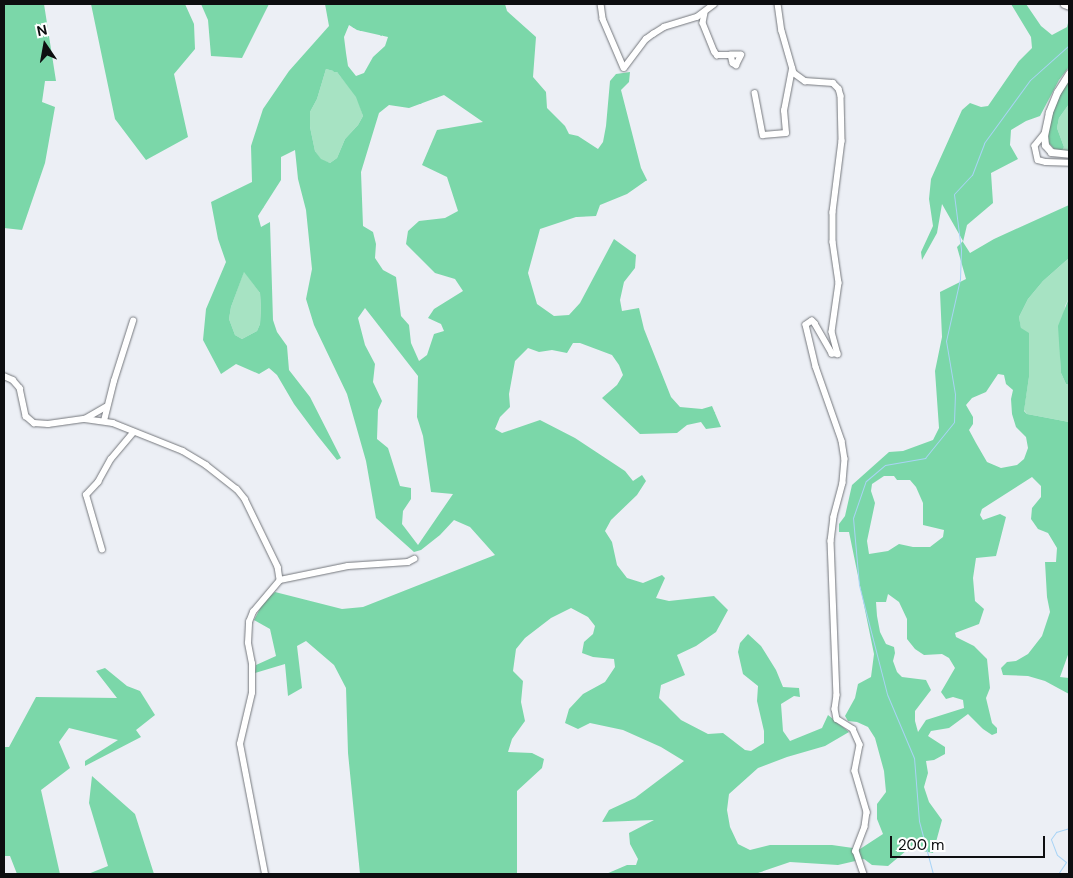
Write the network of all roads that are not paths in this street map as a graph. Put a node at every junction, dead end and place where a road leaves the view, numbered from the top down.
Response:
1 (601, 4) edge
2 (714, 4) edge
3 (778, 4) edge
4 (1064, 4) edge
5 (1069, 6) edge
6 (706, 12) junction
7 (731, 55) dead end
8 (792, 67) junction
9 (1069, 73) edge
10 (755, 93) dead end
11 (1044, 135) junction
12 (1069, 154) edge
13 (1069, 163) edge
14 (133, 321) dead end
15 (4, 376) edge
16 (106, 407) junction
17 (85, 419) junction
18 (104, 421) junction
19 (134, 432) junction
20 (102, 550) dead end
21 (414, 559) dead end
22 (280, 580) junction
23 (265, 874) edge
24 (864, 874) edge

1 - 6 street
2 - 6 street
3 - 8 street
4 - 5 street
6 - 7 street
8 - 10 street
8 - 24 street
9 - 11 street
11 - 12 street
11 - 13 street
14 - 16 street
15 - 17 street
16 - 17 street
16 - 18 street
17 - 18 street
18 - 19 street
19 - 20 street
19 - 22 street
21 - 22 street
22 - 23 street

